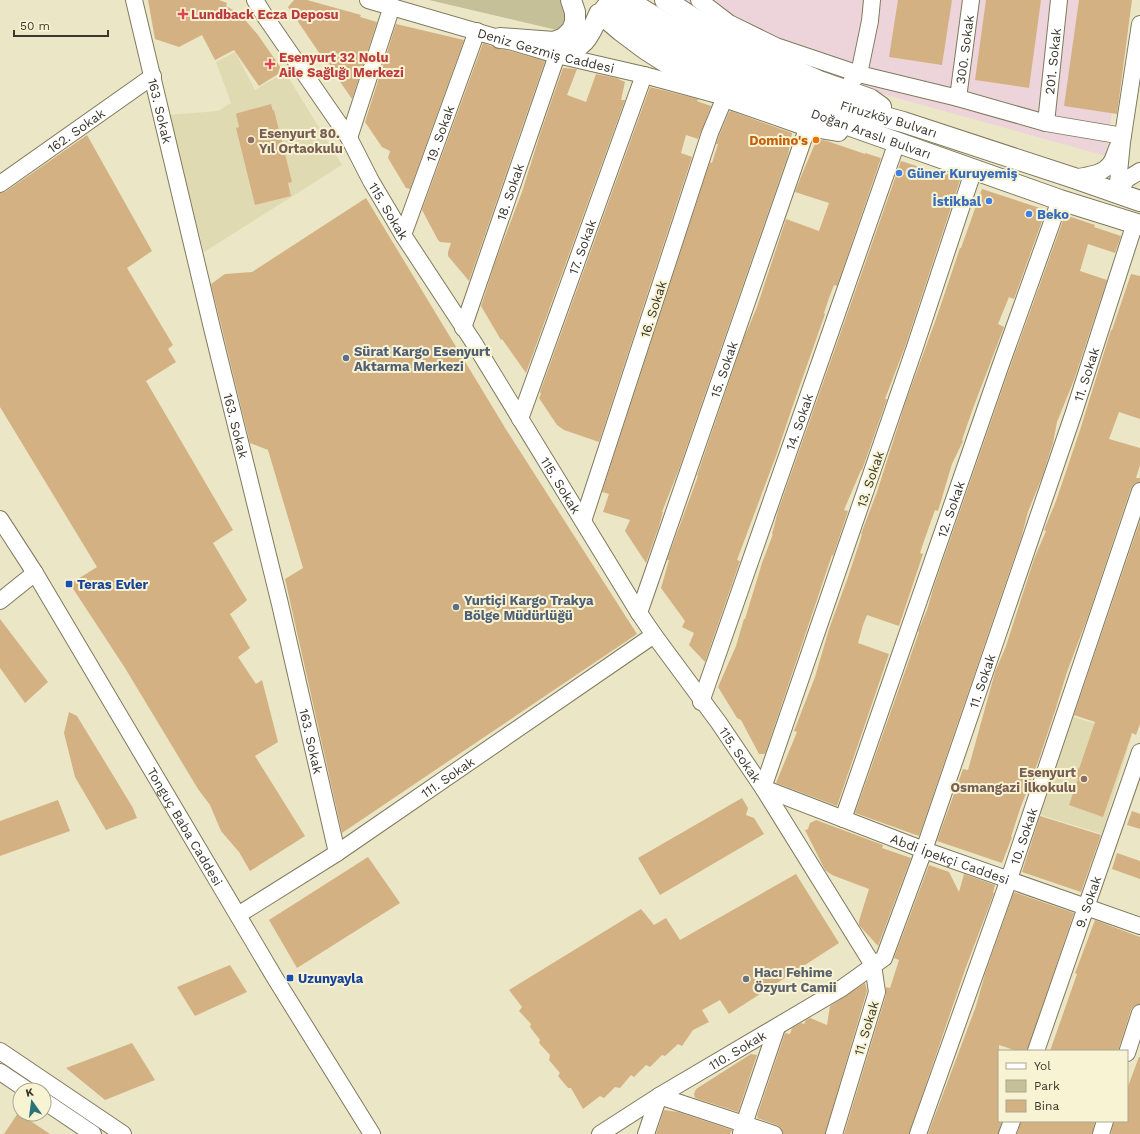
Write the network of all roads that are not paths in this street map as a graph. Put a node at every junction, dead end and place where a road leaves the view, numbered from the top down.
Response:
1 (134, 0) edge
2 (255, 0) edge
3 (368, 0) edge
4 (572, 0) edge
5 (576, 0) edge
6 (666, 0) edge
7 (699, 0) edge
8 (872, 0) edge
9 (971, 0) edge
10 (1059, 0) edge
11 (392, 6) junction
12 (612, 8) edge
13 (1140, 24) edge
14 (477, 31) junction
15 (500, 38) junction
16 (557, 55) junction
17 (859, 74) junction
18 (644, 75) junction
19 (153, 76) junction
20 (842, 90) junction
21 (724, 97) junction
22 (958, 98) junction
23 (870, 99) junction
24 (903, 122) junction
25 (1046, 123) junction
26 (808, 126) junction
27 (349, 138) junction
28 (1122, 139) junction
29 (897, 142) junction
30 (974, 169) junction
31 (1140, 171) edge
32 (1074, 178) junction
33 (0, 184) edge
34 (1117, 192) junction
35 (1060, 200) junction
36 (1140, 201) edge
37 (1137, 224) edge
38 (403, 235) junction
39 (463, 328) junction
40 (520, 418) junction
41 (1140, 491) edge
42 (0, 519) edge
43 (583, 521) junction
44 (35, 573) junction
45 (0, 601) edge
46 (639, 613) junction
47 (654, 636) junction
48 (702, 702) junction
49 (1140, 752) edge
50 (762, 788) junction
51 (843, 820) junction
52 (924, 850) junction
53 (337, 853) junction
54 (1009, 879) junction
55 (1086, 907) junction
56 (238, 915) junction
57 (1140, 926) edge
58 (873, 965) junction
59 (1140, 1013) edge
60 (777, 1027) junction
61 (1036, 1050) edge
62 (1128, 1050) edge
63 (0, 1051) edge
64 (0, 1072) edge
65 (15, 1082) edge
66 (659, 1096) junction
67 (52, 1106) edge
68 (1012, 1122) edge
69 (1105, 1122) edge
70 (742, 1129) edge
71 (93, 1134) edge
72 (123, 1134) edge
73 (372, 1134) edge
74 (600, 1134) edge
75 (646, 1134) edge
76 (774, 1134) edge
77 (834, 1134) edge
78 (918, 1134) edge
79 (1007, 1134) edge
80 (1101, 1134) edge

1 - 19 street, 163. Sokak
2 - 27 street, 115. Sokak
3 - 11 street, Deniz Gezmiş Caddesi
4 - 15 main road
5 - 12 main road
6 - 20 main road
7 - 17 street
8 - 17 street
9 - 22 street, 300. Sokak
10 - 25 street, 201. Sokak
11 - 14 street, Deniz Gezmiş Caddesi
11 - 27 street
12 - 16 main road
12 - 21 main road
12 - 24 main road, Firuzköy Bulvarı
12 - 29 main road, Doğan Araslı Bulvarı
13 - 28 street
14 - 15 street, Deniz Gezmiş Caddesi
14 - 38 street, 19. Sokak
15 - 16 street, Deniz Gezmiş Caddesi
16 - 18 street, Deniz Gezmiş Caddesi
16 - 39 street, 18. Sokak
17 - 20 street
17 - 22 street
17 - 23 street
18 - 21 street, Deniz Gezmiş Caddesi
18 - 40 street, 17. Sokak
19 - 33 street, 162. Sokak
19 - 53 street, 163. Sokak
20 - 23 main road
21 - 26 main road
21 - 43 street, 16. Sokak
22 - 25 street
23 - 24 main road
24 - 32 main road, Firuzköy Bulvarı
25 - 28 street
26 - 29 main road
26 - 46 street, 15. Sokak
27 - 38 street, 115. Sokak
28 - 32 street
28 - 34 street
29 - 30 main road, Doğan Araslı Bulvarı
29 - 48 street, 14. Sokak
30 - 35 main road, Doğan Araslı Bulvarı
30 - 50 street, 13. Sokak
31 - 34 street
32 - 34 main road, Firuzköy Bulvarı
34 - 36 main road, Firuzköy Bulvarı
35 - 37 main road, Doğan Araslı Bulvarı
35 - 51 street, 12. Sokak
37 - 52 street, 11. Sokak
38 - 39 street, 115. Sokak
39 - 40 street, 115. Sokak
40 - 43 street, 115. Sokak
41 - 54 street, 10. Sokak
42 - 44 street, Tonguç Baba Caddesi
43 - 46 street, 115. Sokak
44 - 45 street
44 - 56 street, Tonguç Baba Caddesi
46 - 47 street, 115. Sokak
47 - 48 street, 115. Sokak
47 - 53 street, 111. Sokak
48 - 50 street, 115. Sokak
49 - 55 street, 9. Sokak
50 - 51 street, Abdi İpekçi Caddesi
50 - 58 street, 115. Sokak
51 - 52 street, Abdi İpekçi Caddesi
52 - 54 street, Abdi İpekçi Caddesi
52 - 58 street, 11. Sokak
53 - 56 street, 111. Sokak
54 - 55 street, Abdi İpekçi Caddesi
54 - 78 street, 10. Sokak
55 - 57 street, Abdi İpekçi Caddesi
55 - 61 street, 9. Sokak
56 - 73 street, Tonguç Baba Caddesi
58 - 60 street, 110. Sokak
58 - 77 street, 11. Sokak
59 - 62 street
60 - 66 street, 110. Sokak
60 - 70 street
63 - 72 street
64 - 65 street
66 - 70 street
66 - 74 street, 110. Sokak
66 - 75 street
67 - 71 street
68 - 79 street
69 - 80 street
70 - 76 street

